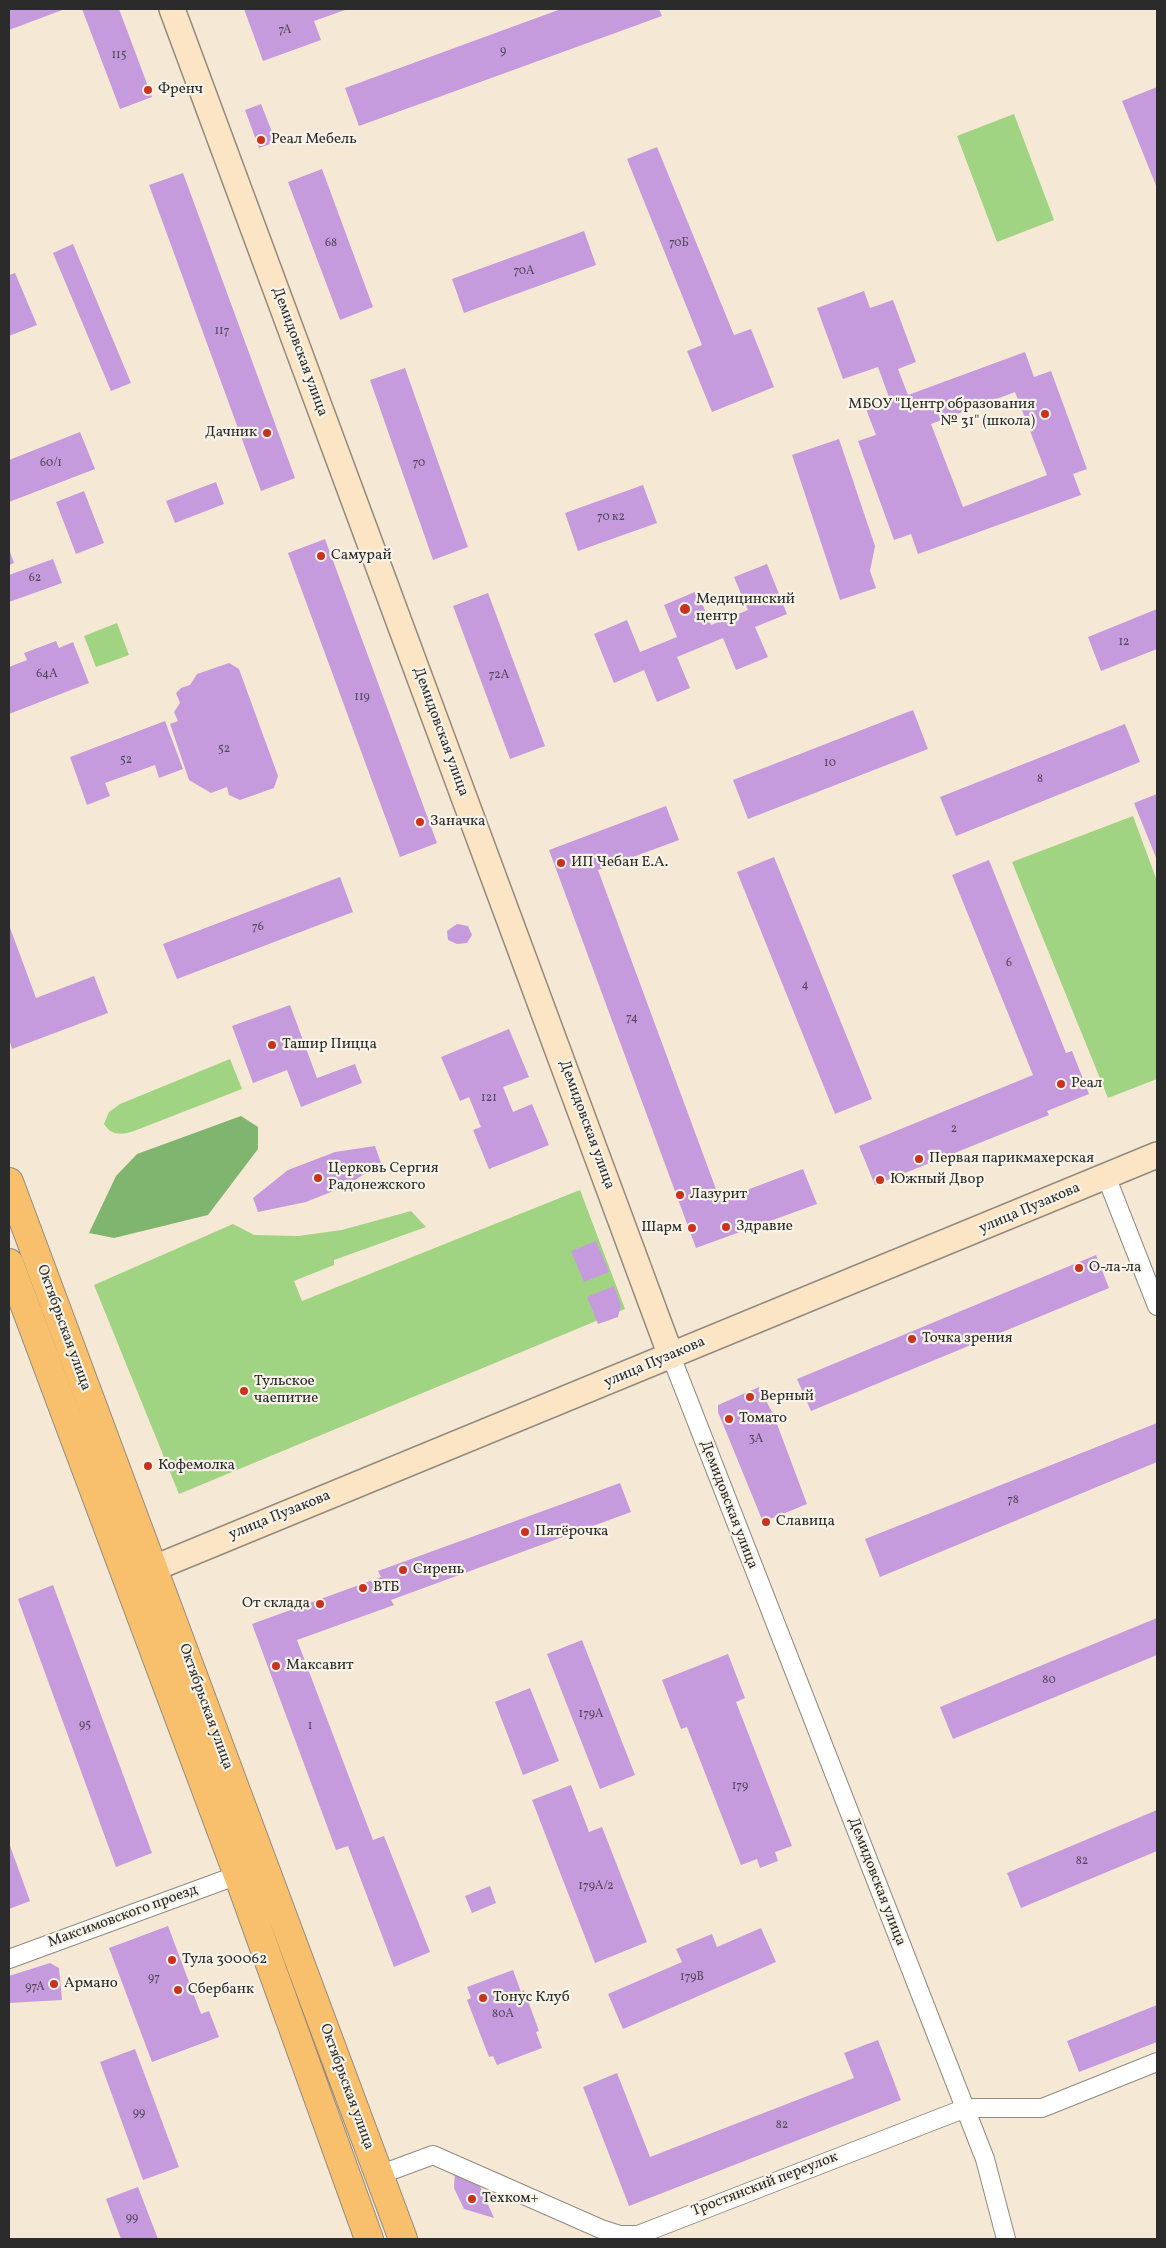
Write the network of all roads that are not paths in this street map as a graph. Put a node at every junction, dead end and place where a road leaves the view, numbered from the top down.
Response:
1 (172, 9) edge
2 (1157, 1155) edge
3 (1106, 1176) junction
4 (9, 1182) edge
5 (9, 1263) edge
6 (1157, 1306) edge
7 (671, 1356) junction
8 (135, 1521) junction
9 (110, 1531) junction
10 (152, 1569) junction
11 (128, 1579) junction
12 (238, 1875) junction
13 (9, 1959) edge
14 (1157, 2062) edge
15 (966, 2108) junction
16 (379, 2175) junction
17 (402, 2236) edge
18 (369, 2239) edge
19 (1006, 2239) edge

1 - 7 street, Демидовская улица
2 - 3 street, улица Пузакова
3 - 6 street
3 - 7 street, улица Пузакова
4 - 8 main road, Октябрьская улица
5 - 9 main road, Октябрьская улица
7 - 10 street, улица Пузакова
7 - 15 street, Демидовская улица
8 - 9 main road
8 - 10 main road, Октябрьская улица
9 - 11 main road, Октябрьская улица
10 - 11 main road
10 - 16 main road, Октябрьская улица
11 - 12 main road, Октябрьская улица
12 - 13 street, Максимовского проезд
12 - 18 main road, Октябрьская улица
14 - 15 street, Тростянский переулок
15 - 16 street, Тростянский переулок
15 - 19 street, Демидовская улица
16 - 17 main road, Октябрьская улица

